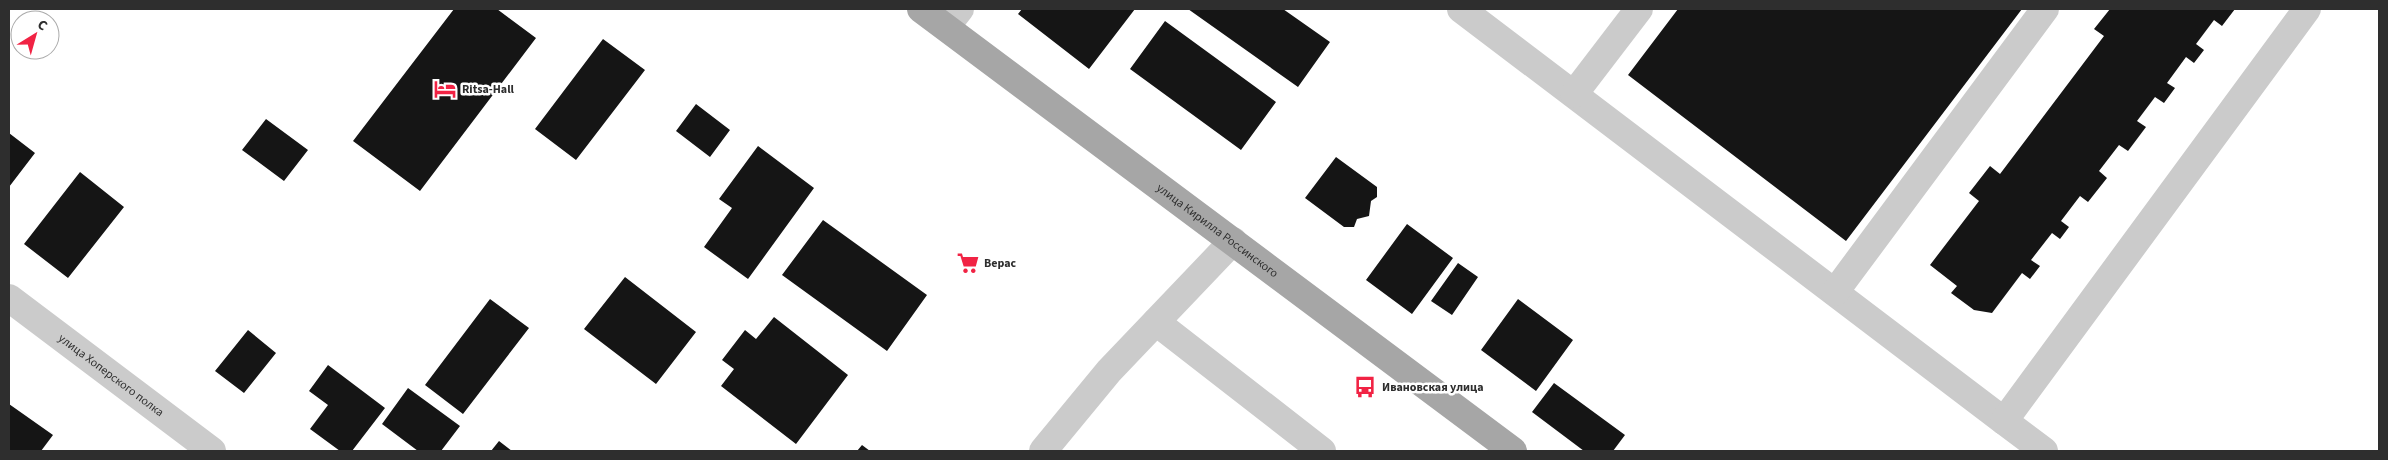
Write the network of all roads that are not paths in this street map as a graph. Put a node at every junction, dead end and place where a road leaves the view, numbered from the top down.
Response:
1 (920, 9) edge
2 (1461, 9) edge
3 (1639, 9) edge
4 (2045, 9) edge
5 (2307, 9) edge
6 (953, 18) edge
7 (1574, 94) junction
8 (1233, 241) junction
9 (1835, 292) junction
10 (9, 298) edge
11 (1156, 322) junction
12 (2004, 421) junction
13 (1506, 449) edge
14 (212, 451) edge
15 (1043, 451) edge
16 (1322, 451) edge
17 (2044, 451) edge

1 - 6 main road, улица Кирилла Россинского
2 - 7 street
3 - 7 street
4 - 9 street
5 - 12 street
6 - 8 main road, улица Кирилла Россинского
7 - 9 street
8 - 11 street
8 - 13 main road, улица Кирилла Россинского
9 - 12 street
10 - 14 street, улица Хоперского полка
11 - 15 street
11 - 16 street
12 - 17 street

